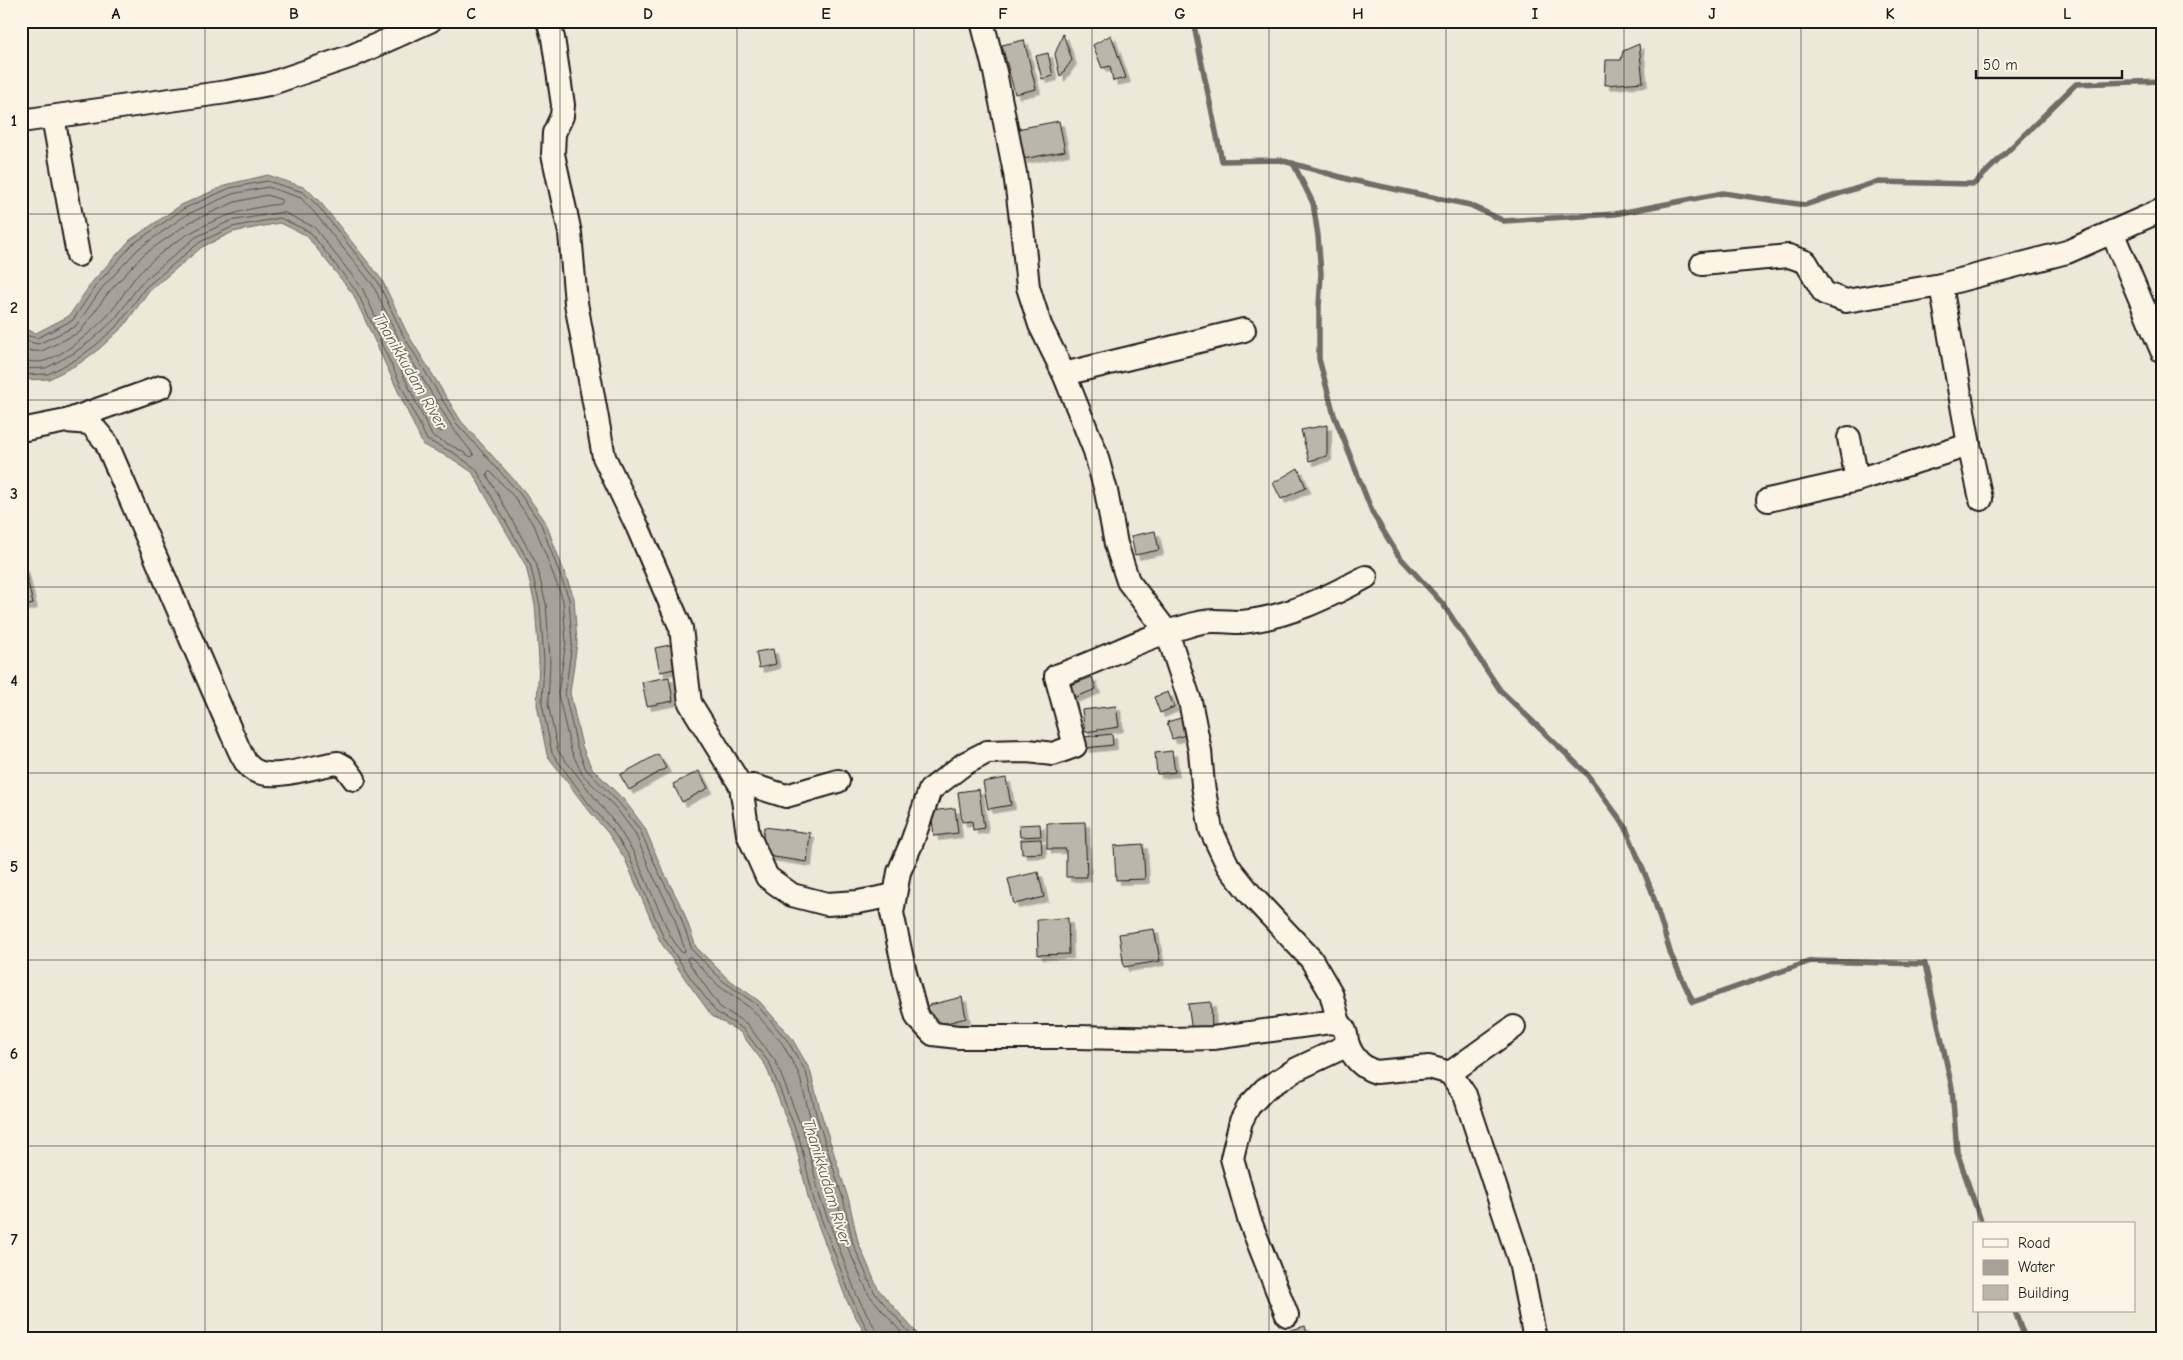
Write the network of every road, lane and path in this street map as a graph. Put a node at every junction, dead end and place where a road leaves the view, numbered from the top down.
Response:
1 (430, 21) edge
2 (548, 21) edge
3 (982, 21) edge
4 (53, 118) junction
5 (21, 121) edge
6 (2162, 210) edge
7 (2112, 232) junction
8 (78, 255) dead end
9 (1702, 264) dead end
10 (1942, 285) junction
11 (1244, 330) dead end
12 (2162, 351) edge
13 (1064, 374) junction
14 (161, 387) dead end
15 (66, 421) junction
16 (21, 430) edge
17 (1848, 438) dead end
18 (1969, 445) junction
19 (1857, 480) junction
20 (1981, 499) dead end
21 (1768, 500) dead end
22 (1366, 578) dead end
23 (1167, 632) junction
24 (354, 779) dead end
25 (838, 781) dead end
26 (741, 786) junction
27 (895, 895) junction
28 (1339, 1023) junction
29 (1514, 1027) dead end
30 (1348, 1046) junction
31 (1450, 1073) junction
32 (1287, 1315) dead end
33 (1535, 1339) edge

1 - 4 street
2 - 26 street
3 - 13 street
4 - 5 street
4 - 8 street
6 - 7 street
7 - 10 street
7 - 12 street
9 - 10 street
10 - 18 street
11 - 13 street
13 - 23 street
14 - 15 street
15 - 16 street
15 - 24 street
17 - 19 street
18 - 19 street
18 - 20 street
19 - 21 street
22 - 23 street
23 - 27 street
23 - 28 street
25 - 26 street
26 - 27 street
27 - 28 street
28 - 30 street
29 - 31 street
30 - 31 street
30 - 32 street
31 - 33 street

